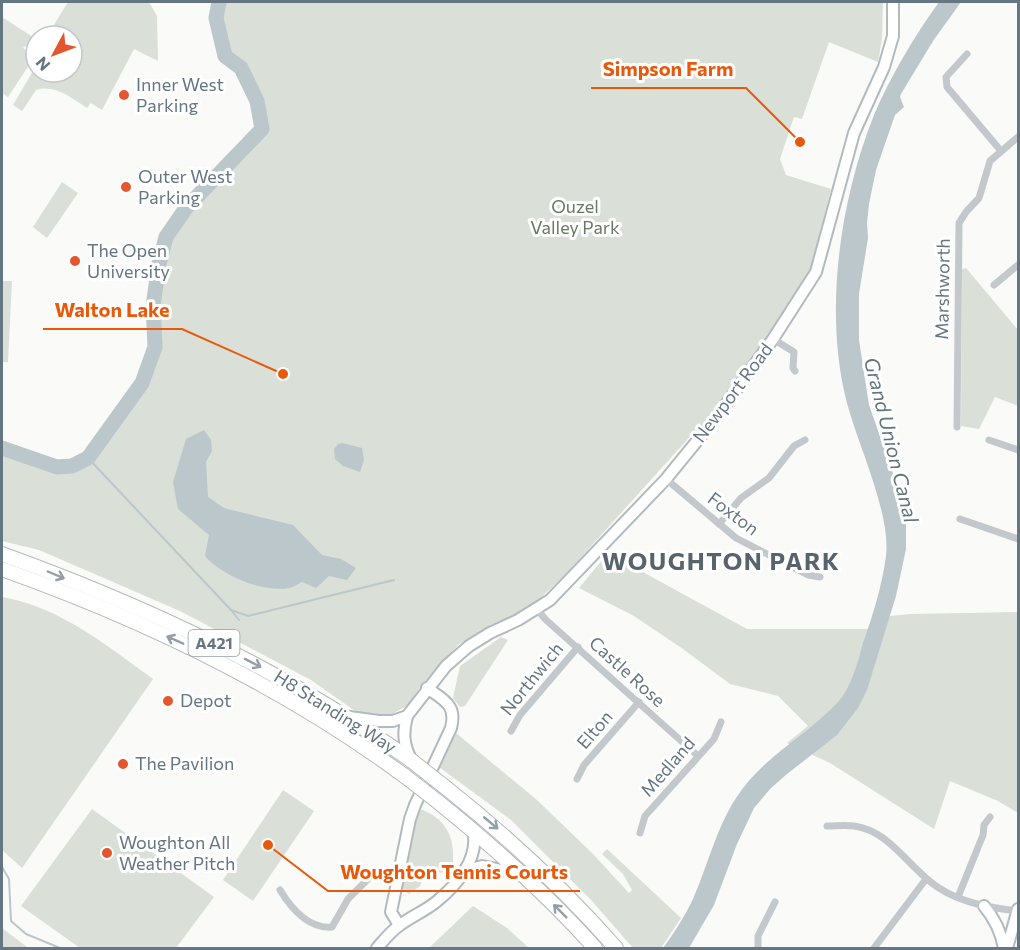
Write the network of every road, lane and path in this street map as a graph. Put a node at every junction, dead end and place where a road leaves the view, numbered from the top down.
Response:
1 (893, 2) edge
2 (967, 54) dead end
3 (1018, 137) edge
4 (1001, 151) junction
5 (1018, 265) edge
6 (994, 285) dead end
7 (773, 339) junction
8 (795, 371) dead end
9 (957, 427) dead end
10 (805, 440) dead end
11 (989, 440) dead end
12 (1018, 450) edge
13 (666, 479) junction
14 (960, 519) dead end
15 (719, 524) junction
16 (1018, 540) edge
17 (2, 554) edge
18 (2, 569) edge
19 (820, 577) dead end
20 (537, 609) junction
21 (578, 647) junction
22 (427, 688) junction
23 (639, 702) junction
24 (407, 716) junction
25 (347, 717) junction
26 (721, 722) dead end
27 (511, 731) dead end
28 (698, 756) junction
29 (412, 761) junction
30 (577, 779) dead end
31 (990, 817) dead end
32 (827, 826) dead end
33 (473, 830) junction
34 (640, 833) dead end
35 (465, 870) junction
36 (524, 874) junction
37 (398, 877) junction
38 (926, 879) junction
39 (280, 890) dead end
40 (958, 897) junction
41 (775, 902) dead end
42 (988, 907) junction
43 (1018, 914) edge
44 (399, 925) junction
45 (377, 948) edge
46 (594, 948) edge
47 (616, 948) edge
48 (758, 948) edge
49 (874, 948) edge
50 (1006, 948) edge

1 - 7 street, Newport Road
2 - 4 street
3 - 4 street, Marshworth
4 - 9 street, Marshworth
5 - 6 street
7 - 8 street
7 - 13 street, Newport Road
10 - 15 street
11 - 12 street
13 - 15 street, Foxton
13 - 20 street, Newport Road
14 - 16 street
15 - 19 street, Foxton
17 -> 25 highway, H8 Standing Way / A421
33 -> 18 highway, H8 Standing Way / A421, bridge
20 - 21 street, Castle Rose
20 - 22 street, Newport Road
21 - 23 street, Castle Rose
21 - 27 street, Northwich
22 - 24 street, Newport Road
22 - 37 street
23 - 28 street, Castle Rose
23 - 30 street, Elton
24 - 25 street
24 - 29 street
25 - 29 highway, H8 Standing Way / A421
26 - 28 street, Medland
28 - 34 street, Medland
29 -> 47 highway, H8 Standing Way / A421, bridge
31 - 40 street
32 - 38 street
33 - 35 street
33 - 36 highway, H8 Standing Way / A421
35 - 36 street
35 - 44 street
46 -> 36 highway, H8 Standing Way / A421
37 - 39 street
37 - 44 street
38 - 40 street
38 - 49 street
40 - 42 street
41 - 48 street
42 - 43 street
42 - 50 street
43 - 50 street
44 - 45 street

